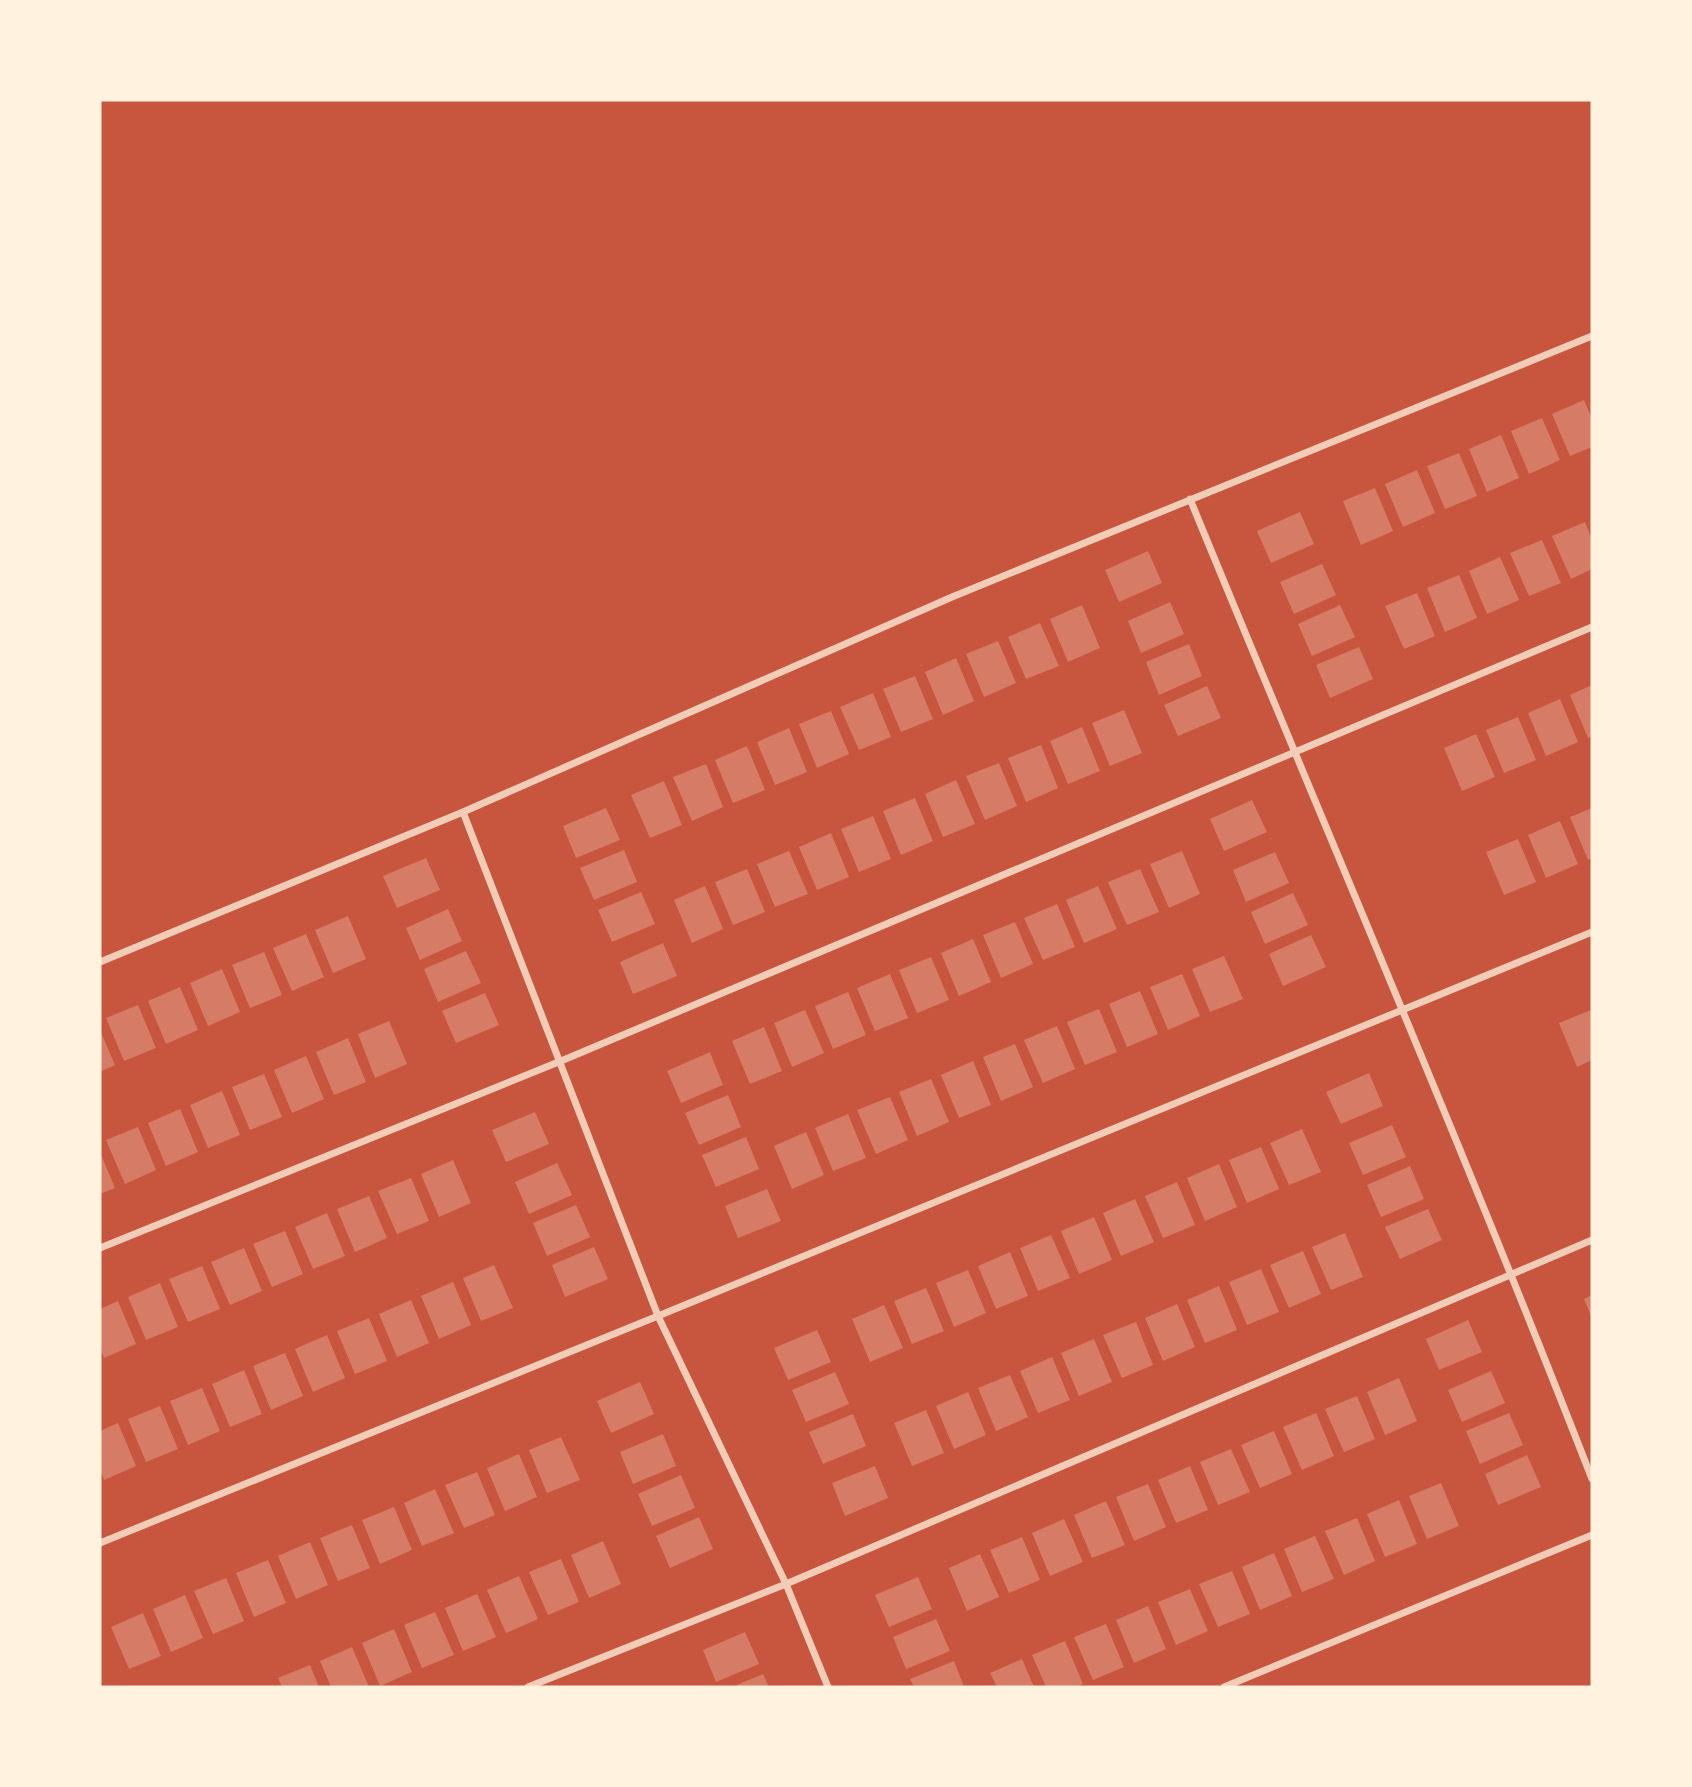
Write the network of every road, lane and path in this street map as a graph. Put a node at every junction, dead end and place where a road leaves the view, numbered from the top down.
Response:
1 (1592, 336) edge
2 (1190, 499) junction
3 (1592, 627) edge
4 (1294, 753) junction
5 (463, 812) junction
6 (1592, 932) edge
7 (100, 962) edge
8 (1404, 1012) junction
9 (561, 1061) junction
10 (1592, 1240) edge
11 (100, 1248) edge
12 (1512, 1273) junction
13 (658, 1317) junction
14 (1592, 1479) edge
15 (1592, 1535) edge
16 (100, 1543) edge
17 (786, 1584) junction
18 (528, 1687) edge
19 (828, 1687) edge
20 (1224, 1687) edge

1 - 2 street
2 - 4 street
2 - 5 street
3 - 4 street
4 - 8 street
4 - 9 street
5 - 7 street
5 - 9 street
6 - 8 street
8 - 12 street
8 - 13 street
9 - 11 street
9 - 13 street
10 - 12 street
12 - 14 street
12 - 17 street
13 - 16 street
13 - 17 street
15 - 20 street
17 - 18 street
17 - 19 street

